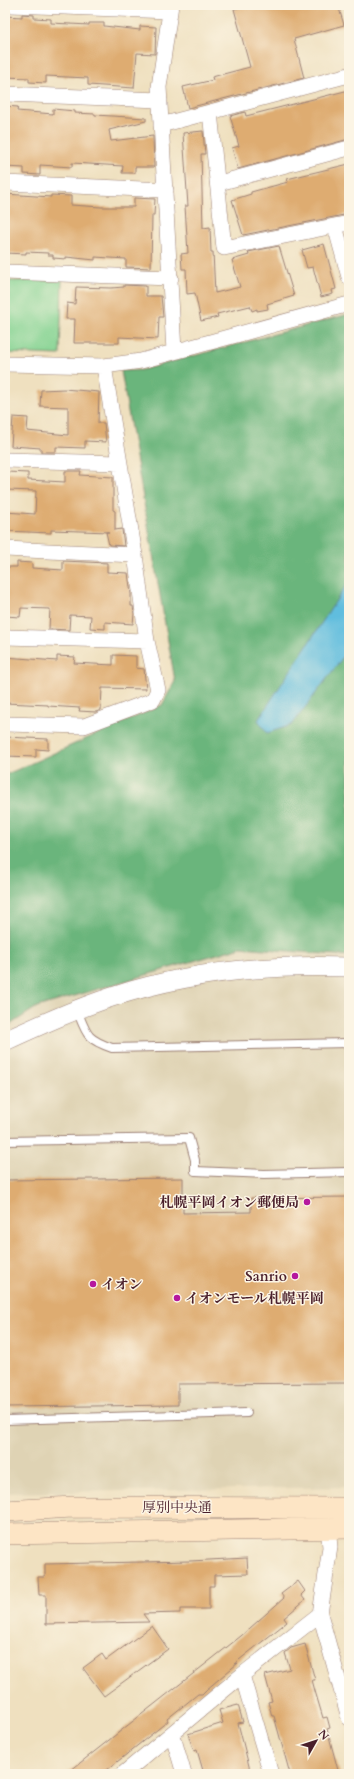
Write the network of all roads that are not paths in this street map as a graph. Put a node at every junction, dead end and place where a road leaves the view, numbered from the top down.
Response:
1 (11, 5) edge
2 (171, 8) edge
3 (349, 75) edge
4 (5, 94) edge
5 (160, 100) junction
6 (210, 112) junction
7 (161, 126) junction
8 (349, 148) edge
9 (5, 183) edge
10 (218, 183) junction
11 (166, 190) junction
12 (342, 224) edge
13 (5, 272) edge
14 (349, 277) edge
15 (170, 278) junction
16 (349, 304) edge
17 (174, 351) junction
18 (5, 364) edge
19 (104, 366) junction
20 (5, 460) edge
21 (120, 464) junction
22 (5, 549) edge
23 (135, 555) junction
24 (5, 637) edge
25 (147, 641) junction
26 (5, 724) edge
27 (349, 967) edge
28 (77, 1010) junction
29 (5, 1041) edge
30 (349, 1043) edge
31 (5, 1141) edge
32 (349, 1172) edge
33 (247, 1413) dead end
34 (5, 1420) edge
35 (349, 1508) edge
36 (5, 1511) edge
37 (328, 1528) junction
38 (349, 1528) edge
39 (5, 1534) edge
40 (320, 1614) junction
41 (242, 1675) junction
42 (349, 1718) edge
43 (170, 1735) junction
44 (123, 1774) edge
45 (184, 1774) edge
46 (271, 1774) edge

1 - 2 street
2 - 5 street
3 - 6 street
4 - 5 street
5 - 7 street
6 - 7 street
6 - 10 street
7 - 11 street
8 - 10 street
9 - 11 street
10 - 12 street
11 - 15 street
12 - 14 street
13 - 15 street
15 - 17 street
16 - 17 street
17 - 19 street
18 - 19 street
19 - 21 street
20 - 21 street
21 - 23 street
22 - 23 street
23 - 25 street
24 - 25 street
25 - 26 street
27 - 28 street
28 - 29 street
28 - 30 lane
31 - 32 lane
33 - 34 lane
35 - 36 main road, 厚別中央通
37 - 38 main road, 厚別中央通
37 - 39 main road, 厚別中央通
37 - 40 street
40 - 41 street
40 - 42 street
41 - 43 street
41 - 46 street
43 - 44 street
43 - 45 street

